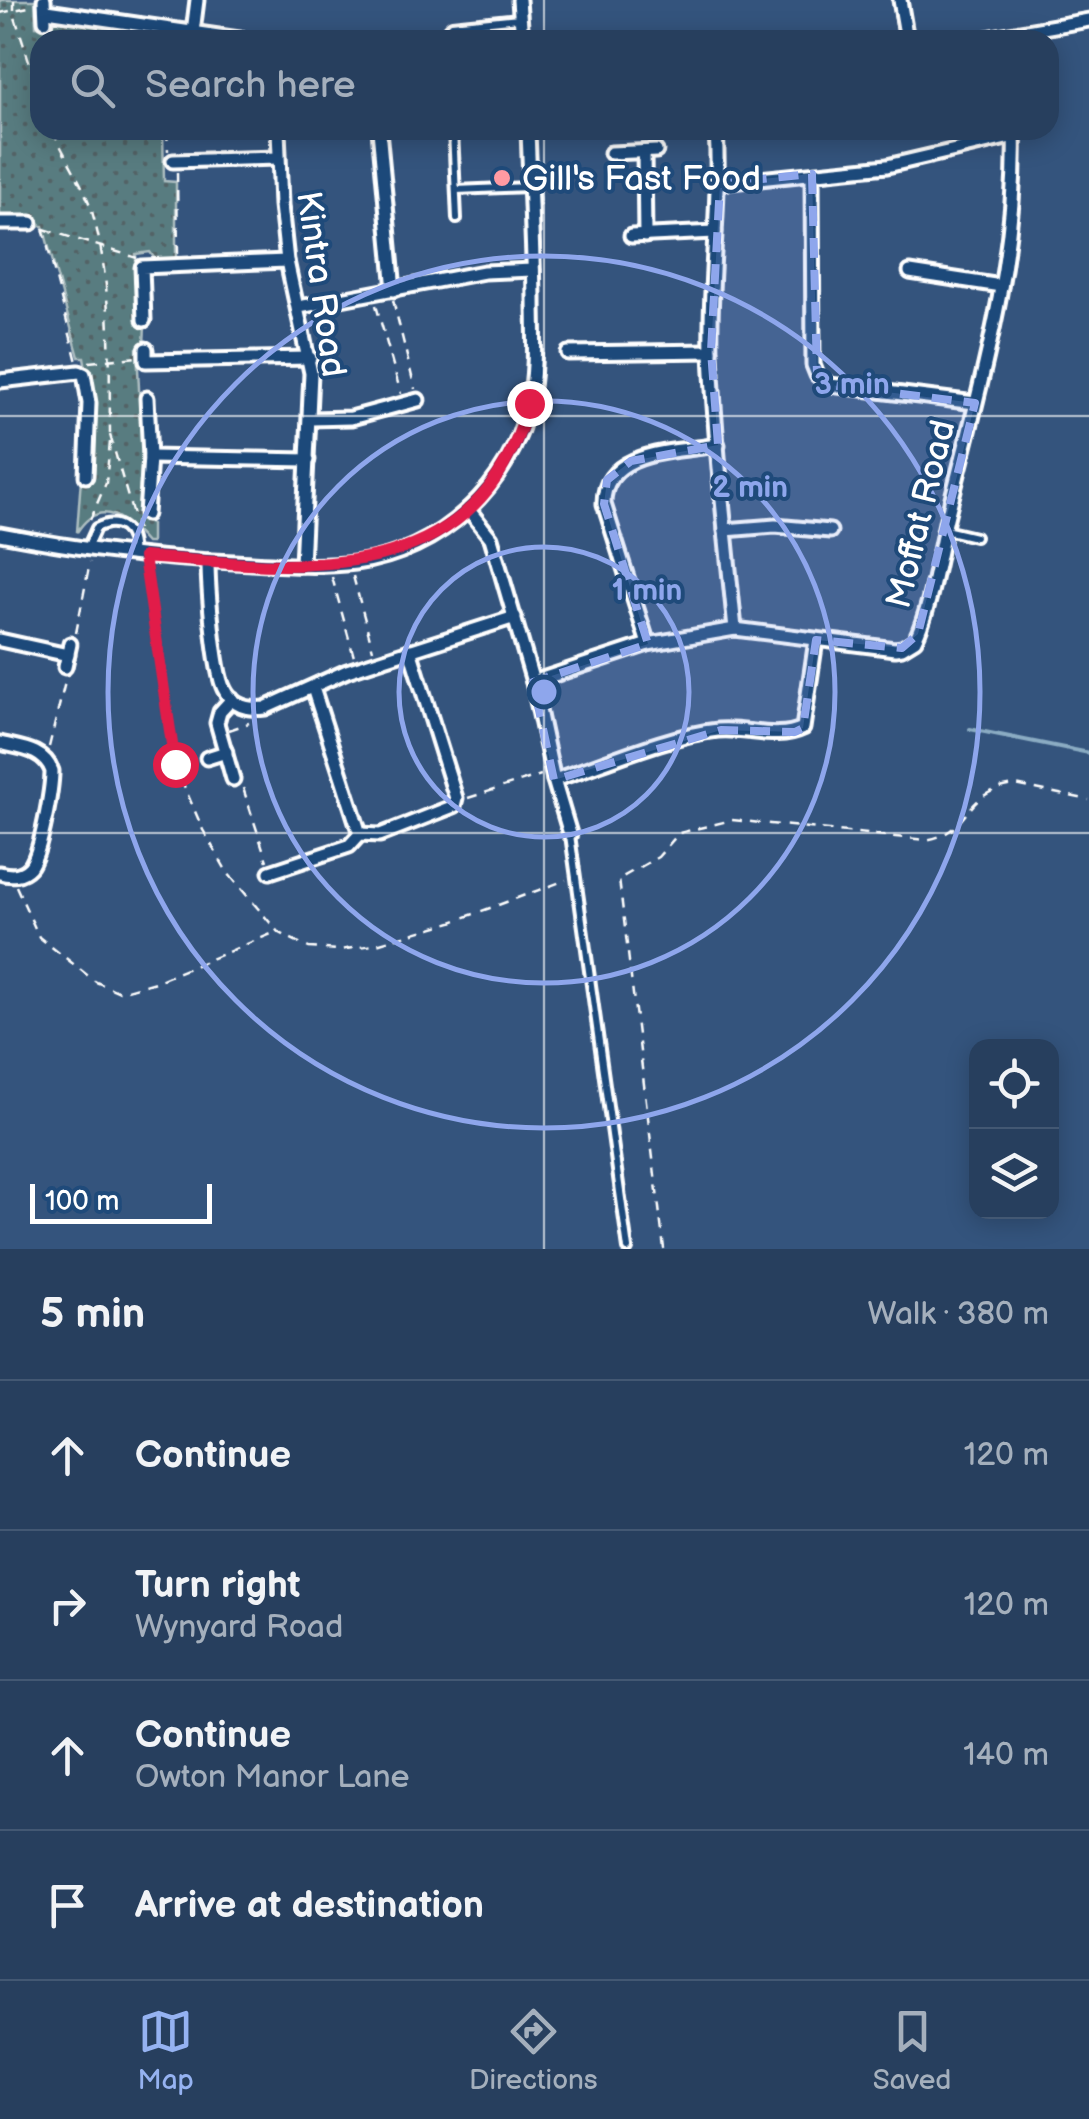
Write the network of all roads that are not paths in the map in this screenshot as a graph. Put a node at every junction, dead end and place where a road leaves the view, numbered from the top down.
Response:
1 (198, 0) edge
2 (519, 0) edge
3 (900, 0) edge
4 (45, 9) edge
5 (520, 18) junction
6 (1089, 20) edge
7 (180, 30) edge
8 (193, 30) edge
9 (448, 30) edge
10 (521, 30) edge
11 (904, 30) edge
12 (1038, 30) edge
13 (278, 140) edge
14 (380, 140) edge
15 (454, 140) edge
16 (528, 140) edge
17 (717, 140) edge
18 (988, 140) edge
19 (1015, 140) edge
20 (611, 154) dead end
21 (278, 158) junction
22 (174, 161) road end
23 (812, 174) junction
24 (720, 183) junction
25 (530, 187) junction
26 (456, 190) junction
27 (2, 219) edge
28 (457, 219) dead end
29 (37, 225) road end
30 (715, 232) junction
31 (287, 261) junction
32 (533, 270) junction
33 (910, 272) dead end
34 (1002, 286) junction
35 (392, 290) junction
36 (299, 307) junction
37 (144, 320) dead end
38 (711, 351) junction
39 (568, 353) dead end
40 (310, 358) junction
41 (146, 359) road end
42 (0, 381) edge
43 (147, 398) dead end
44 (418, 400) road end
45 (976, 403) junction
46 (310, 419) junction
47 (718, 445) junction
48 (150, 456) junction
49 (308, 460) junction
50 (86, 476) dead end
51 (468, 509) junction
52 (146, 514) dead end
53 (725, 530) junction
54 (944, 530) junction
55 (830, 531) dead end
56 (0, 534) edge
57 (975, 537) dead end
58 (90, 550) junction
59 (138, 556) junction
60 (208, 561) junction
61 (302, 565) junction
62 (515, 617) junction
63 (735, 629) junction
64 (0, 640) edge
65 (816, 640) junction
66 (648, 644) junction
67 (410, 650) junction
68 (67, 661) road end
69 (533, 682) junction
70 (313, 688) junction
71 (232, 699) junction
72 (0, 743) edge
73 (226, 752) junction
74 (207, 758) dead end
75 (553, 776) junction
76 (238, 782) road end
77 (360, 834) junction
78 (570, 834) joint
79 (271, 872) road end
80 (6, 874) edge
81 (628, 1249) edge

1 - 8 street
2 - 5 street
3 - 11 street
4 - 7 street
5 - 9 lane
5 - 10 street
6 - 12 street
13 - 21 street, Kintra Road
14 - 35 street
15 - 26 lane
16 - 25 street
17 - 24 street
18 - 23 street
19 - 34 street, Moffat Road
20 - 30 street
21 - 22 street
21 - 31 street, Kintra Road
23 - 24 street
23 - 45 street
24 - 30 street
25 - 26 lane
25 - 32 street
26 - 28 lane
27 - 29 street
30 - 38 street
31 - 36 street, Kintra Road
31 - 37 street
32 - 35 street
32 - 51 street
33 - 34 street
34 - 45 street, Moffat Road
35 - 36 street
36 - 40 street, Kintra Road
38 - 39 street
38 - 47 street
40 - 41 street
40 - 46 street, Kintra Road
42 - 50 street
43 - 48 street
44 - 46 street
45 - 54 street, Moffat Road
46 - 49 street, Kintra Road
47 - 53 street
47 - 66 street
48 - 49 street
48 - 52 street
49 - 61 street, Kintra Road
51 - 61 street
51 - 62 street
53 - 55 street
53 - 63 street
54 - 57 lane
54 - 65 street, Moffat Road
56 - 58 street
58 - 59 street
58 - 59 lane
59 - 60 street
60 - 61 street
60 - 71 street
62 - 67 street
62 - 69 street
63 - 65 street, Moffat Road
63 - 66 street, Moffat Road
64 - 68 street
65 - 75 street
66 - 69 street, Moffat Road
67 - 70 street
67 - 77 street
69 - 75 street
70 - 71 street
70 - 77 street
71 - 73 street
72 - 80 street
73 - 74 street
73 - 76 street
75 - 78 street
77 - 79 street
78 - 81 lane

